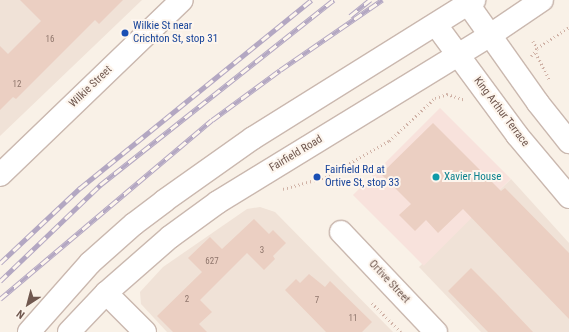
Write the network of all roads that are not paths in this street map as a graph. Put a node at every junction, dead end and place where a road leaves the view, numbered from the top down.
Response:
1 (182, 0) edge
2 (542, 0) edge
3 (471, 2) edge
4 (436, 25) junction
5 (489, 36) junction
6 (457, 54) junction
7 (569, 142) edge
8 (0, 175) edge
9 (569, 197) edge
10 (341, 232) dead end
11 (106, 293) junction
12 (29, 332) edge
13 (70, 332) edge
14 (145, 332) edge
15 (436, 332) edge

1 - 8 main road, Wilkie Street
2 - 5 main road, Fairfield Road
3 - 4 main road
3 - 5 main road
4 - 6 main road, King Arthur Terrace
4 - 12 main road
5 - 6 main road, Fairfield Road
5 - 7 main road
6 - 9 main road, King Arthur Terrace
6 - 11 main road, Fairfield Road
10 - 15 main road, Ortive Street
11 - 13 main road, Fairfield Road
11 - 14 main road

